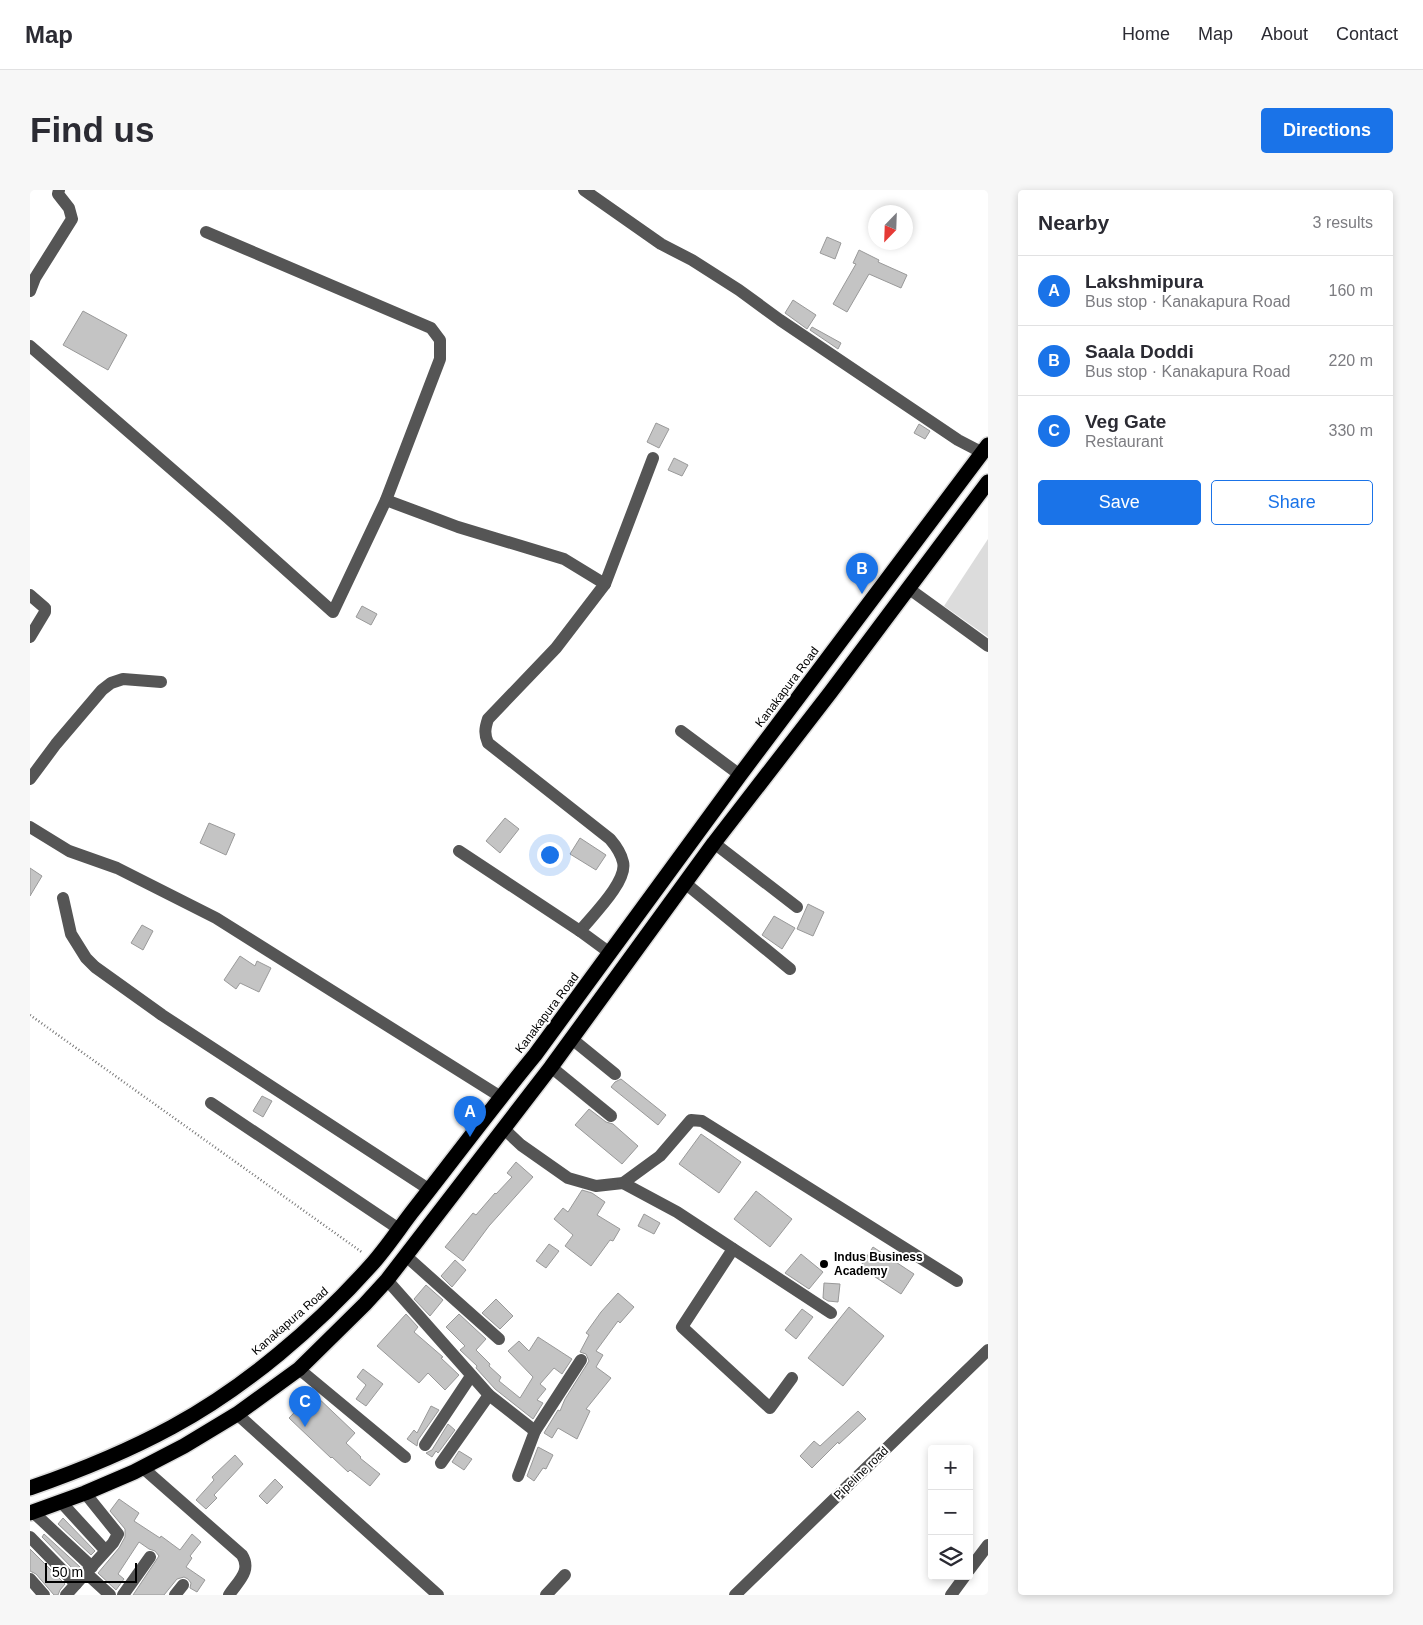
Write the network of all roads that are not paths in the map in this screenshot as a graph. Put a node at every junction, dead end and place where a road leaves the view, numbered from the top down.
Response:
1 (584, 190) edge
2 (55, 191) edge
3 (206, 232) dead end
4 (30, 291) edge
5 (30, 346) edge
6 (985, 449) edge
7 (653, 458) dead end
8 (988, 482) edge
9 (386, 500) junction
10 (606, 584) junction
11 (908, 588) junction
12 (30, 595) edge
13 (30, 637) edge
14 (988, 646) edge
15 (161, 682) dead end
16 (681, 731) dead end
17 (740, 775) junction
18 (30, 779) edge
19 (30, 827) edge
20 (714, 843) junction
21 (459, 851) dead end
22 (685, 883) junction
23 (62, 898) dead end
24 (797, 907) dead end
25 (640, 912) junction
26 (655, 924) junction
27 (580, 930) junction
28 (610, 952) junction
29 (790, 969) dead end
30 (572, 1039) junction
31 (551, 1067) junction
32 (615, 1074) dead end
33 (501, 1097) junction
34 (211, 1103) dead end
35 (611, 1116) dead end
36 (503, 1128) junction
37 (623, 1183) junction
38 (430, 1190) junction
39 (399, 1229) junction
40 (733, 1249) junction
41 (406, 1256) junction
42 (387, 1280) junction
43 (957, 1281) dead end
44 (831, 1313) dead end
45 (499, 1339) dead end
46 (988, 1350) edge
47 (581, 1360) dead end
48 (299, 1369) junction
49 (471, 1376) junction
50 (792, 1378) dead end
51 (489, 1395) junction
52 (236, 1414) junction
53 (535, 1431) junction
54 (425, 1445) dead end
55 (405, 1457) dead end
56 (441, 1463) dead end
57 (143, 1468) junction
58 (518, 1476) dead end
59 (30, 1488) edge
60 (85, 1493) junction
61 (61, 1502) junction
62 (31, 1512) edge
63 (30, 1536) edge
64 (988, 1545) edge
65 (106, 1550) junction
66 (150, 1557) dead end
67 (973, 1565) edge
68 (89, 1570) junction
69 (565, 1574) dead end
70 (30, 1579) edge
71 (962, 1580) edge
72 (76, 1584) junction
73 (183, 1585) dead end
74 (44, 1595) edge
75 (66, 1595) edge
76 (110, 1595) edge
77 (123, 1595) edge
78 (175, 1595) edge
79 (230, 1595) edge
80 (438, 1595) edge
81 (546, 1595) edge
82 (735, 1595) edge
83 (950, 1595) edge

1 - 6 street
2 - 4 street
3 - 9 street
5 - 9 street
6 - 17 highway, Kanakapura Road
7 - 10 street
8 - 11 highway
9 - 10 street
10 - 27 street
11 - 14 street
11 - 20 highway
12 - 13 street
15 - 18 street
16 - 17 street
17 - 25 highway, Kanakapura Road
19 - 33 street
20 - 22 highway
20 - 24 street
21 - 27 street
22 - 26 highway
22 - 29 street
23 - 38 street
25 - 26 highway
25 - 28 highway, Kanakapura Road
26 - 30 highway
27 - 28 street
28 - 33 highway, Kanakapura Road
30 - 31 highway
30 - 32 street
31 - 35 street
31 - 36 highway
33 - 38 highway, Kanakapura Road
34 - 39 street
36 - 37 street
36 - 41 highway
37 - 40 street
37 - 43 street
38 - 39 highway, Kanakapura Road
39 - 59 highway, Kanakapura Road
40 - 44 street
40 - 50 street
41 - 42 highway
41 - 45 street
42 - 48 highway
42 - 49 street
46 - 82 street, Pipeline road
47 - 53 street
48 - 52 highway
48 - 55 street
49 - 51 street
49 - 54 street
51 - 53 street
51 - 56 street
52 - 57 highway
52 - 80 street
53 - 58 street
57 - 60 highway
57 - 79 street
60 - 61 highway
60 - 65 street
61 - 62 highway
61 - 65 street
62 - 68 street
63 - 72 street
64 - 67 street
65 - 68 street
66 - 77 street
68 - 72 street
68 - 76 street
69 - 81 street
70 - 74 street
71 - 83 street
72 - 75 street
73 - 78 street

